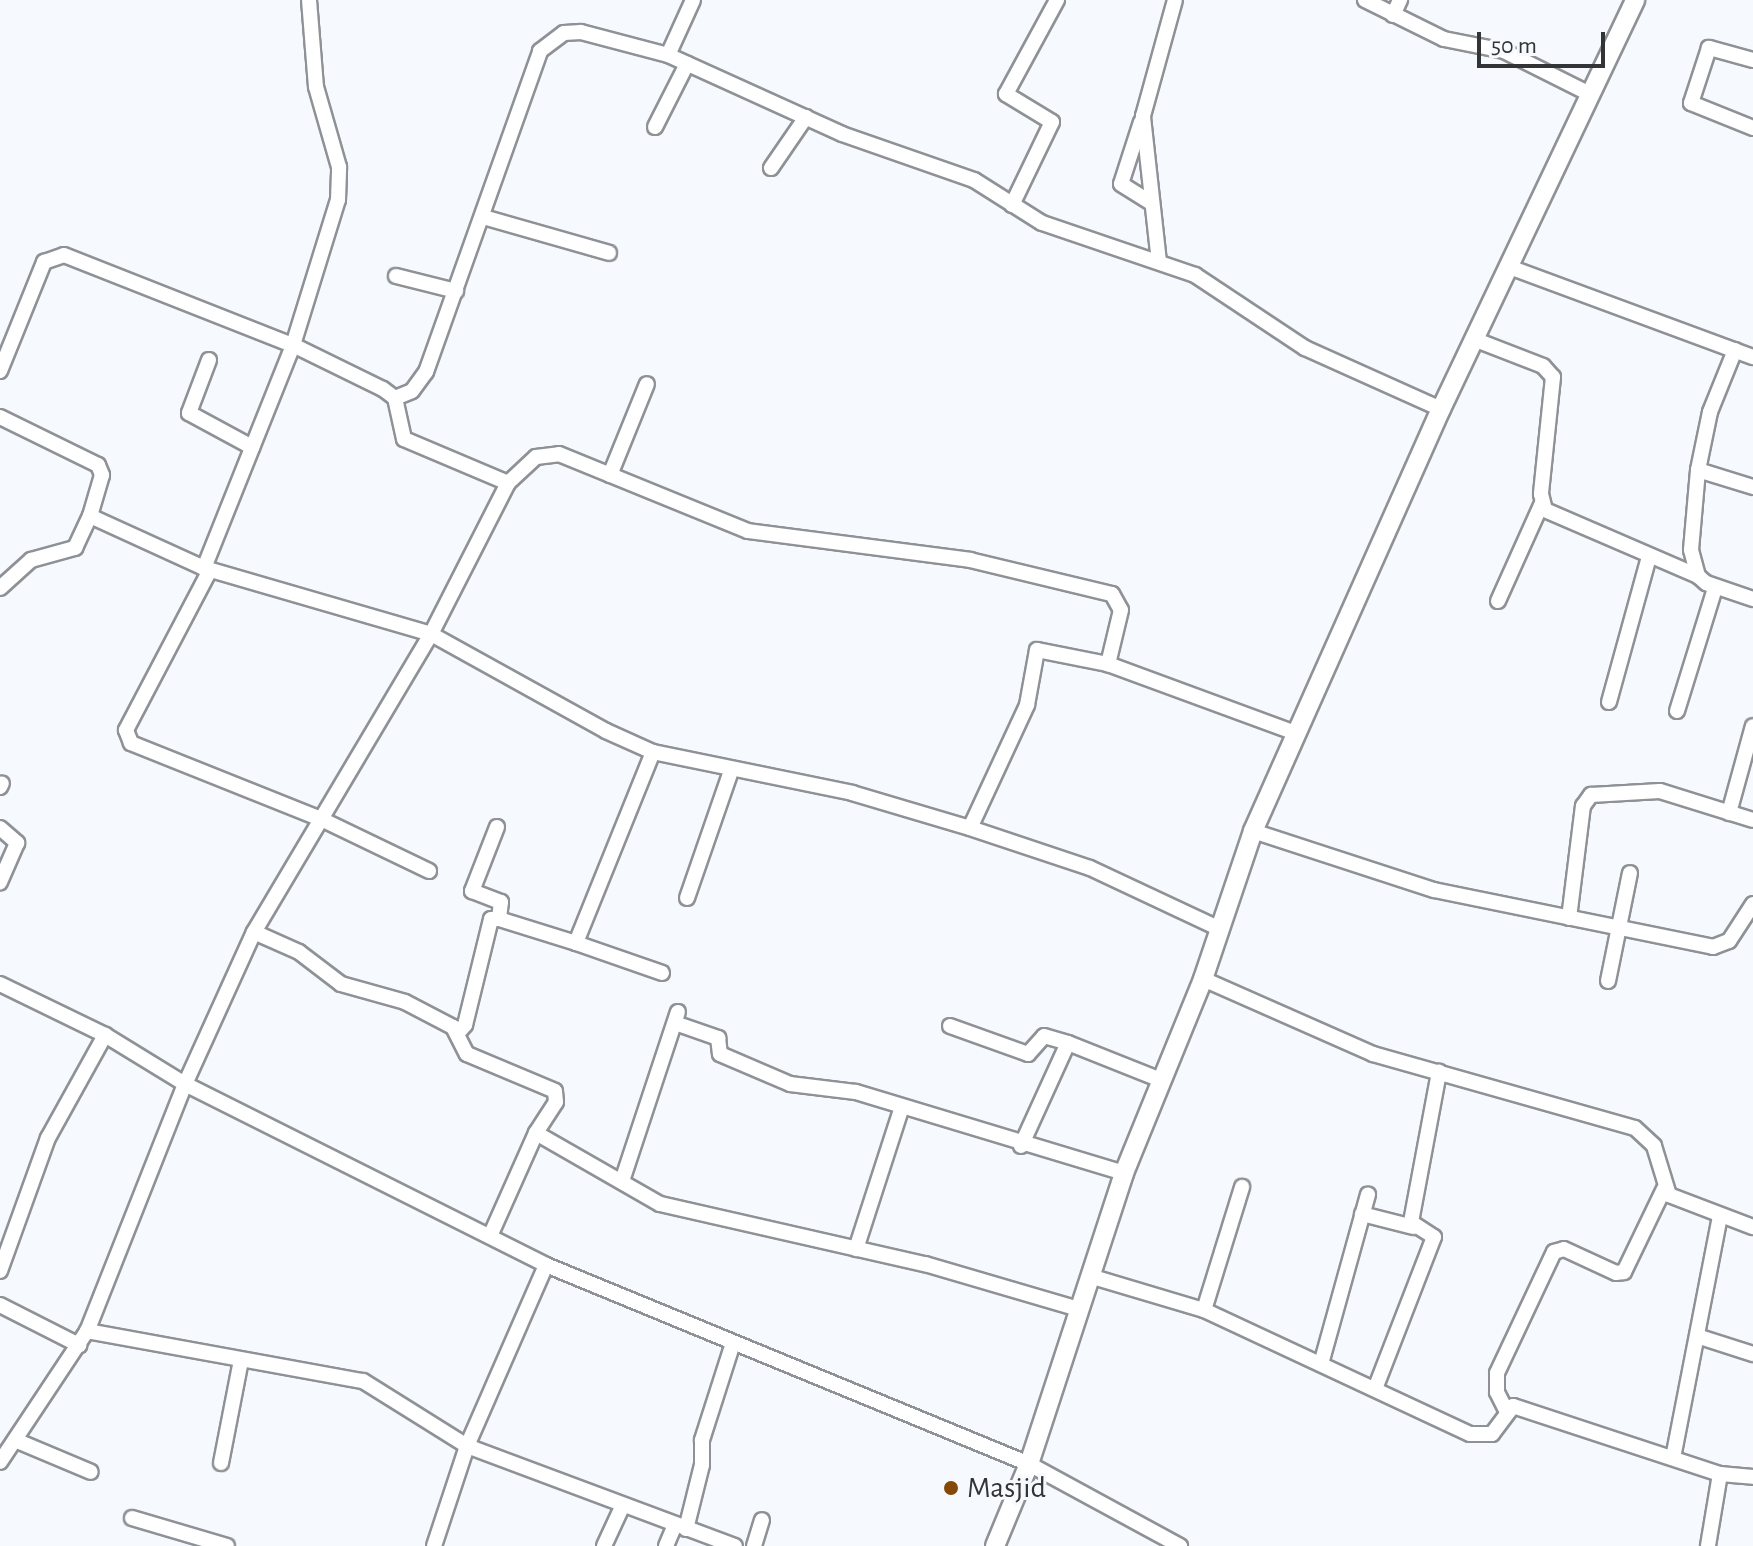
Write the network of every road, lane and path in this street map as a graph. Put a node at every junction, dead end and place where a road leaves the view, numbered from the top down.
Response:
1 (309, 0) edge
2 (693, 0) edge
3 (1057, 0) edge
4 (1175, 0) edge
5 (1365, 0) edge
6 (1400, 0) edge
7 (1635, 0) edge
8 (1393, 15) junction
9 (668, 55) junction
10 (1753, 60) edge
11 (687, 64) junction
12 (1590, 94) junction
13 (1143, 116) junction
14 (806, 117) junction
15 (655, 127) dead end
16 (1753, 128) edge
17 (771, 168) dead end
18 (1150, 202) junction
19 (1012, 205) junction
20 (483, 217) junction
21 (609, 253) dead end
22 (1159, 262) junction
23 (1512, 268) junction
24 (396, 276) dead end
25 (456, 291) junction
26 (1476, 340) junction
27 (293, 345) junction
28 (1735, 350) junction
29 (1753, 357) edge
30 (209, 360) dead end
31 (0, 371) edge
32 (647, 384) dead end
33 (395, 398) junction
34 (1441, 409) junction
35 (0, 417) edge
36 (252, 447) junction
37 (1698, 470) junction
38 (610, 475) junction
39 (508, 483) junction
40 (1753, 487) edge
41 (1542, 503) junction
42 (90, 516) junction
43 (1649, 557) junction
44 (207, 569) junction
45 (1698, 576) junction
46 (0, 588) edge
47 (1715, 588) junction
48 (1753, 599) edge
49 (1498, 601) dead end
50 (431, 634) junction
51 (1108, 664) junction
52 (1609, 702) dead end
53 (1677, 711) dead end
54 (1753, 726) edge
55 (1296, 733) junction
56 (653, 752) junction
57 (731, 771) junction
58 (1729, 813) junction
59 (321, 819) junction
60 (1753, 820) edge
61 (497, 827) dead end
62 (0, 828) edge
63 (970, 828) junction
64 (1253, 831) junction
65 (429, 871) dead end
66 (1630, 873) dead end
67 (0, 882) edge
68 (687, 898) dead end
69 (1753, 904) edge
70 (1569, 918) junction
71 (499, 919) junction
72 (1220, 929) junction
73 (1619, 929) junction
74 (254, 932) junction
75 (576, 943) junction
76 (662, 973) dead end
77 (1203, 979) junction
78 (1608, 981) dead end
79 (0, 984) edge
80 (950, 1026) dead end
81 (458, 1033) junction
82 (105, 1035) junction
83 (1068, 1043) junction
84 (1439, 1072) junction
85 (1161, 1080) junction
86 (185, 1084) junction
87 (902, 1107) junction
88 (536, 1133) junction
89 (1021, 1146) junction
90 (1124, 1173) junction
91 (622, 1181) junction
92 (1242, 1187) dead end
93 (1664, 1189) junction
94 (1368, 1194) dead end
95 (1362, 1214) junction
96 (1720, 1217) junction
97 (1413, 1227) junction
98 (1753, 1227) edge
99 (491, 1234) junction
100 (856, 1249) junction
101 (546, 1265) junction
102 (0, 1271) edge
103 (1093, 1277) junction
104 (0, 1305) edge
105 (1079, 1309) junction
106 (1204, 1310) junction
107 (87, 1331) junction
108 (1700, 1337) junction
109 (79, 1345) junction
110 (732, 1346) junction
111 (1753, 1354) edge
112 (241, 1360) junction
113 (1321, 1364) junction
114 (1375, 1389) junction
115 (1506, 1410) junction
116 (15, 1440) junction
117 (467, 1446) junction
118 (1673, 1458) junction
119 (0, 1462) edge
120 (221, 1463) dead end
121 (1029, 1464) junction
122 (91, 1472) dead end
123 (1720, 1474) junction
124 (1753, 1477) edge
125 (622, 1507) junction
126 (132, 1518) dead end
127 (762, 1520) dead end
128 (680, 1527) junction
129 (227, 1546) edge
130 (434, 1546) edge
131 (604, 1546) edge
132 (666, 1546) edge
133 (735, 1546) edge
134 (754, 1546) edge
135 (995, 1546) edge
136 (1180, 1546) edge
137 (1708, 1546) edge

1 - 27 street
2 - 9 street
3 - 19 street
4 - 13 street
5 - 8 street
6 - 8 street
7 - 12 street
8 - 12 street
9 - 11 street
9 - 20 street
10 - 16 street
11 - 14 street
11 - 15 street
12 - 23 street
13 - 18 street
13 - 18 street
14 - 17 street
14 - 19 street
18 - 22 street
19 - 22 street
20 - 21 street
20 - 25 street
22 - 34 street
23 - 26 street
23 - 28 street
24 - 25 street
25 - 33 street
26 - 34 street
26 - 41 street
27 - 31 street
27 - 33 street
27 - 36 street
28 - 29 street
28 - 37 street
30 - 36 street
32 - 38 street
33 - 39 street
34 - 55 street
35 - 42 street
36 - 44 street
37 - 40 street
37 - 45 street
38 - 39 street
38 - 51 street
39 - 50 street
41 - 43 street
41 - 49 street
42 - 44 street
42 - 46 street
43 - 45 street
43 - 52 street
44 - 50 street
44 - 59 street
45 - 47 street
47 - 48 street
47 - 53 street
50 - 56 street
50 - 59 street
51 - 55 street
51 - 63 street
54 - 58 street
55 - 64 street
56 - 57 street
56 - 75 street
57 - 63 street
57 - 68 street
58 - 60 street
58 - 70 street
59 - 65 street
59 - 74 street
61 - 71 street
62 - 67 street
63 - 72 street
64 - 70 street
64 - 72 street
66 - 73 street
69 - 73 street
70 - 73 street
71 - 75 street
71 - 81 street
72 - 77 street
73 - 78 street
74 - 81 street
74 - 86 street
75 - 76 street
77 - 84 street
77 - 85 street
79 - 82 street
80 - 83 street
81 - 88 street
82 - 86 street
82 - 102 street
83 - 85 street
83 - 89 street
84 - 93 street
84 - 97 street
85 - 90 street
86 - 99 street
86 - 107 street
87 - 89 street
87 - 91 street
87 - 100 street
88 - 91 street
88 - 99 street
89 - 90 street
90 - 103 street
91 - 100 street
92 - 106 street
93 - 96 street
93 - 115 street
94 - 95 street
95 - 97 street
95 - 113 street
96 - 98 street
96 - 108 street
97 - 114 street
99 - 101 street
100 - 105 street
101 - 110 street
101 - 117 street
103 - 105 street
103 - 106 street
104 - 109 street
105 - 121 street
106 - 113 street
107 - 109 street
107 - 112 street
108 - 111 street
108 - 118 street
109 - 116 street
110 - 121 street
110 - 128 street
112 - 117 street
112 - 120 street
113 - 114 street
114 - 115 street
115 - 118 street
116 - 119 street
116 - 122 street
117 - 125 street
117 - 130 street
118 - 123 street
121 - 135 street
121 - 136 street
123 - 124 street
123 - 137 street
125 - 128 street
125 - 131 street
126 - 129 street
127 - 134 street
128 - 132 street
128 - 133 street

